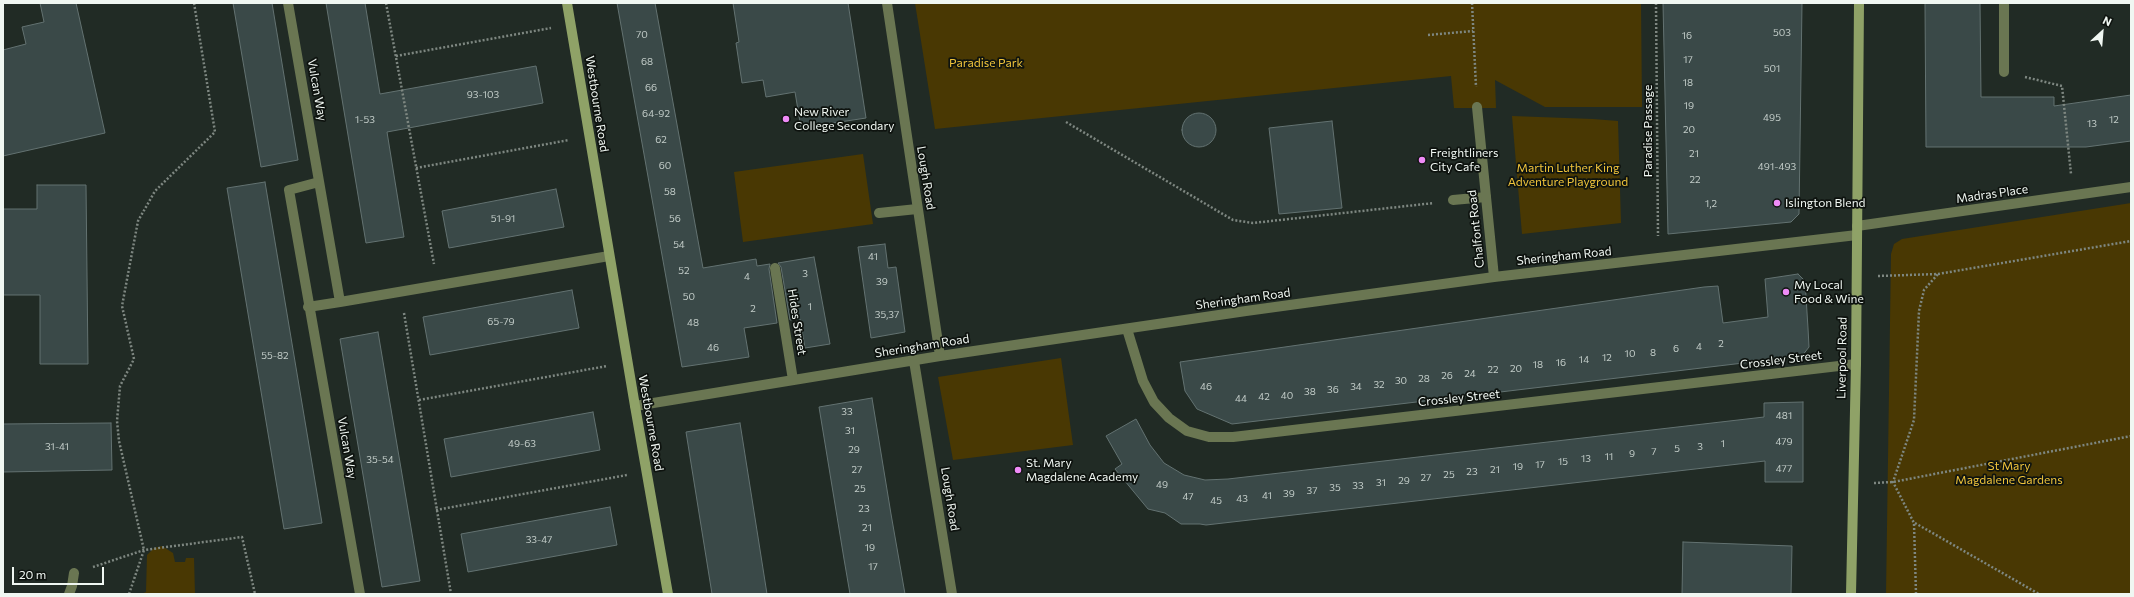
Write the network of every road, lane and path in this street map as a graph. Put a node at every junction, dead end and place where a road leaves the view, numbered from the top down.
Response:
1 (194, 3) edge
2 (288, 3) edge
3 (386, 3) edge
4 (567, 3) edge
5 (887, 3) edge
6 (1472, 3) edge
7 (1656, 3) edge
8 (1859, 3) edge
9 (2004, 3) edge
10 (571, 24) junction
11 (1473, 31) junction
12 (1428, 34) dead end
13 (396, 56) junction
14 (2004, 72) joint
15 (1477, 107) joint
16 (1066, 122) dead end
17 (589, 136) junction
18 (416, 168) junction
19 (319, 182) junction
20 (2131, 187) edge
21 (2073, 196) junction
22 (1486, 197) junction
23 (1453, 200) joint
24 (917, 209) junction
25 (879, 213) dead end
26 (1857, 231) junction
27 (2131, 241) edge
28 (610, 256) junction
29 (1658, 258) junction
30 (775, 268) dead end
31 (1938, 274) junction
32 (1494, 277) junction
33 (1856, 278) junction
34 (438, 286) junction
35 (400, 292) junction
36 (340, 302) junction
37 (308, 307) junction
38 (1127, 329) junction
39 (940, 356) junction
40 (914, 361) junction
41 (628, 362) junction
42 (1856, 364) junction
43 (793, 380) junction
44 (419, 400) junction
45 (635, 406) junction
46 (2131, 436) edge
47 (647, 471) junction
48 (1893, 482) junction
49 (1853, 484) junction
50 (436, 510) junction
51 (1914, 523) junction
52 (144, 550) junction
53 (74, 573) joint
54 (69, 594) edge
55 (129, 594) edge
56 (255, 594) edge
57 (360, 594) edge
58 (451, 594) edge
59 (668, 594) edge
60 (952, 594) edge
61 (1851, 594) edge
62 (1916, 594) edge
63 (2039, 594) edge

1 - 52 path
2 - 19 street, Vulcan Way
3 - 13 path
4 - 10 street, Westbourne Road
5 - 24 street, Lough Road
6 - 11 path
7 - 29 path, Paradise Passage
8 - 26 street, Liverpool Road
9 - 14 street
10 - 13 path
10 - 17 street, Westbourne Road
11 - 12 path
11 - 15 path
13 - 18 path
14 - 21 path
15 - 22 street, Chalfont Road
16 - 23 path
17 - 18 path
17 - 28 street, Westbourne Road
18 - 34 path
19 - 36 street, Vulcan Way
19 - 37 street, Vulcan Way
20 - 21 street, Madras Place
21 - 26 street, Madras Place
22 - 23 street
22 - 32 street, Chalfont Road
24 - 25 street
24 - 39 street, Lough Road
26 - 29 street, Sheringham Road
26 - 33 street, Liverpool Road
27 - 31 path
28 - 34 street
28 - 41 street, Westbourne Road
29 - 32 street, Sheringham Road
30 - 43 street, Hides Street
31 - 33 path
31 - 48 path
32 - 38 street, Sheringham Road
33 - 42 street, Liverpool Road
34 - 35 street
35 - 36 street
35 - 44 path
36 - 37 street
37 - 57 street, Vulcan Way
38 - 39 street, Sheringham Road
38 - 42 street, Crossley Street
39 - 40 street, Sheringham Road
40 - 43 street, Sheringham Road
40 - 60 street, Lough Road
41 - 44 path
41 - 45 street, Westbourne Road
42 - 49 street, Liverpool Road
43 - 45 street, Sheringham Road
44 - 50 path
45 - 47 street, Westbourne Road
46 - 48 path
47 - 50 path
47 - 59 street, Westbourne Road
48 - 49 path
48 - 51 path
49 - 61 street, Liverpool Road
50 - 58 path
51 - 62 path
51 - 63 path
52 - 53 path
52 - 55 path
52 - 56 path
53 - 54 street

